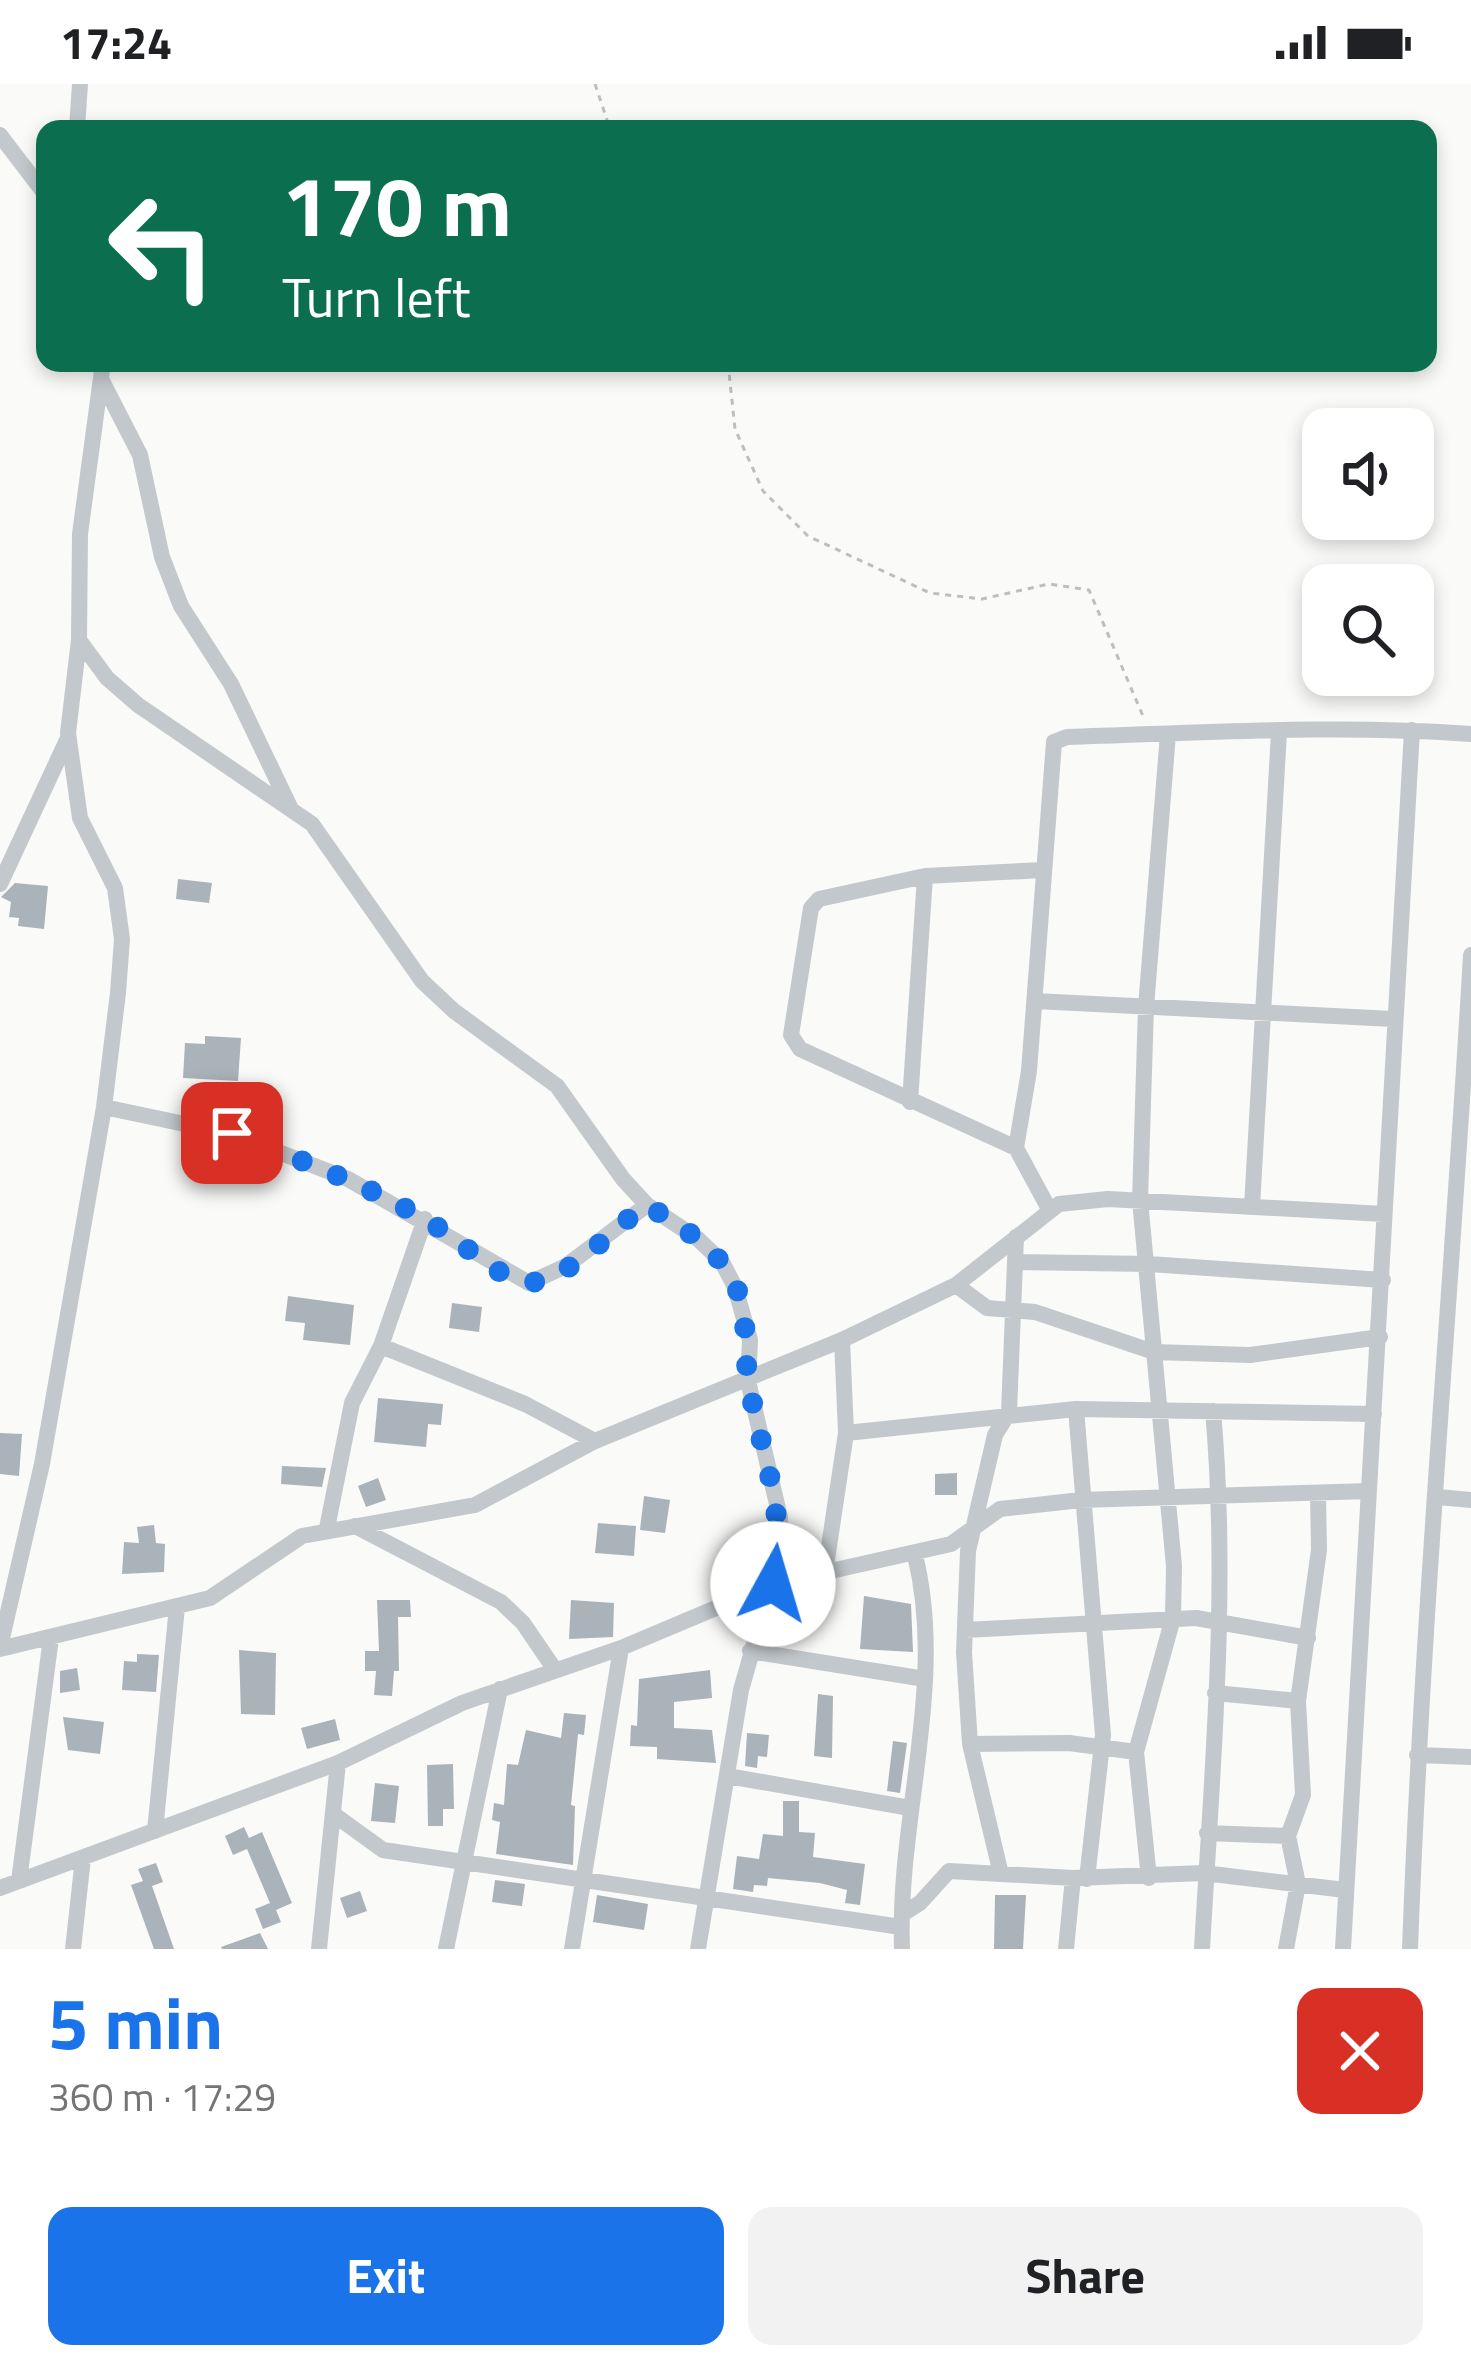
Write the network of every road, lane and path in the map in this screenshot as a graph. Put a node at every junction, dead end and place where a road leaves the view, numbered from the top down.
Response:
1 (80, 84) edge
2 (596, 84) edge
3 (78, 120) edge
4 (607, 120) edge
5 (0, 135) edge
6 (36, 182) edge
7 (102, 372) edge
8 (102, 372) edge
9 (729, 372) edge
10 (79, 640) junction
11 (1412, 730) junction
12 (1279, 732) junction
13 (1159, 734) junction
14 (1471, 734) edge
15 (68, 737) junction
16 (290, 808) junction
17 (1043, 870) junction
18 (925, 876) junction
19 (0, 884) edge
20 (1471, 955) edge
21 (1035, 1000) junction
22 (1146, 1006) junction
23 (1263, 1010) junction
24 (1469, 1012) edge
25 (1393, 1019) junction
26 (910, 1102) junction
27 (104, 1107) junction
28 (1016, 1148) junction
29 (1140, 1200) junction
30 (647, 1205) junction
31 (1252, 1207) junction
32 (1049, 1209) junction
33 (1384, 1214) junction
34 (425, 1219) junction
35 (1016, 1238) junction
36 (1015, 1262) junction
37 (1148, 1264) junction
38 (1463, 1272) edge
39 (1383, 1280) junction
40 (956, 1285) junction
41 (1013, 1310) junction
42 (1380, 1337) junction
43 (842, 1340) junction
44 (381, 1346) junction
45 (1154, 1352) junction
46 (748, 1381) junction
47 (1158, 1408) junction
48 (1076, 1409) junction
49 (1213, 1411) junction
50 (1009, 1412) junction
51 (1374, 1414) junction
52 (846, 1433) junction
53 (595, 1441) junction
54 (1369, 1491) junction
55 (1318, 1494) junction
56 (1220, 1495) junction
57 (1167, 1497) junction
58 (1438, 1497) junction
59 (1081, 1500) junction
60 (1471, 1500) edge
61 (978, 1521) junction
62 (355, 1526) junction
63 (327, 1528) junction
64 (915, 1556) junction
65 (825, 1573) junction
66 (773, 1584) junction
67 (177, 1607) junction
68 (1173, 1618) junction
69 (1095, 1622) junction
70 (1219, 1622) junction
71 (965, 1630) junction
72 (51, 1638) junction
73 (1308, 1638) junction
74 (0, 1648) edge
75 (621, 1648) junction
76 (751, 1651) junction
77 (553, 1667) junction
78 (926, 1679) junction
79 (500, 1689) junction
80 (1215, 1693) junction
81 (1298, 1701) junction
82 (970, 1744) junction
83 (1103, 1747) junction
84 (1136, 1752) junction
85 (1417, 1755) junction
86 (1471, 1757) edge
87 (338, 1763) junction
88 (728, 1776) junction
89 (910, 1808) junction
90 (336, 1816) junction
91 (155, 1831) junction
92 (1207, 1833) junction
93 (1288, 1836) junction
94 (82, 1858) junction
95 (461, 1862) junction
96 (1000, 1870) junction
97 (1204, 1873) junction
98 (1149, 1877) junction
99 (582, 1878) junction
100 (1080, 1879) junction
101 (19, 1881) junction
102 (1298, 1884) junction
103 (0, 1888) edge
104 (1346, 1890) junction
105 (706, 1897) junction
106 (902, 1920) junction
107 (73, 1949) edge
108 (319, 1949) edge
109 (446, 1949) edge
110 (572, 1949) edge
111 (698, 1949) edge
112 (902, 1949) edge
113 (1066, 1949) edge
114 (1202, 1949) edge
115 (1286, 1949) edge
116 (1343, 1949) edge
117 (1410, 1949) edge

1 - 3 street
2 - 4 path
5 - 6 street
7 - 10 street
8 - 16 street
9 - 13 path
10 - 15 street
10 - 16 street
11 - 12 street
11 - 14 street
11 - 25 street
12 - 13 street
12 - 23 street
13 - 17 street
13 - 22 street
15 - 19 street
15 - 27 street
16 - 30 street
17 - 18 street
17 - 21 street
18 - 26 street
18 - 26 street
20 - 24 street
21 - 22 street
21 - 28 street
22 - 23 street
22 - 29 street
23 - 25 street
23 - 31 street
24 - 38 street
25 - 33 street
26 - 28 street
27 - 34 street
27 - 74 street
28 - 32 street
29 - 31 street
29 - 32 street
29 - 37 street
30 - 34 street
30 - 46 street
31 - 33 street
32 - 35 street
33 - 39 street
34 - 44 street
35 - 36 street
35 - 40 street
36 - 37 street
36 - 41 street
37 - 39 street
37 - 45 street
38 - 58 street
39 - 42 street
40 - 41 street
40 - 43 street
41 - 45 street
41 - 50 street
42 - 45 street
42 - 51 street
43 - 46 street
43 - 52 street
44 - 53 street
44 - 63 street
45 - 47 street
46 - 53 street
46 - 66 street
47 - 48 street
47 - 49 street
47 - 57 street
48 - 50 street
48 - 59 street
49 - 51 street
49 - 56 street
50 - 52 street
50 - 61 street
51 - 54 street
52 - 65 street
53 - 62 street
54 - 55 street
54 - 104 street
55 - 56 street
55 - 73 street
56 - 57 street
56 - 70 street
57 - 59 street
57 - 68 street
58 - 60 street
58 - 85 street
59 - 61 street
59 - 69 street
61 - 64 street
61 - 71 street
62 - 63 street
62 - 77 street
63 - 67 street
64 - 65 street
64 - 78 street
65 - 66 street
66 - 75 street
66 - 76 street
67 - 72 street
67 - 91 street
68 - 69 street
68 - 70 street
68 - 84 street
69 - 71 street
69 - 83 street
70 - 73 street
70 - 80 street
71 - 82 street
72 - 74 street
72 - 101 street
73 - 81 street
75 - 77 street
75 - 99 street
76 - 78 street
76 - 88 street
77 - 79 street
78 - 89 street
79 - 87 street
79 - 95 street
80 - 81 street
80 - 92 street
81 - 93 street
82 - 83 street
82 - 96 street
83 - 84 street
83 - 100 street
84 - 98 street
85 - 86 street
85 - 117 street
87 - 90 street
87 - 91 street
88 - 89 street
88 - 105 street
89 - 106 street
90 - 95 street
90 - 108 street
91 - 94 street
92 - 93 street
92 - 97 street
93 - 102 street
94 - 101 street
94 - 107 street
95 - 99 street
95 - 109 street
96 - 100 street
96 - 106 street
97 - 98 street
97 - 102 street
97 - 114 street
98 - 100 street
99 - 105 street
99 - 110 street
100 - 113 street
101 - 103 street
102 - 104 street
102 - 115 street
104 - 116 street
105 - 106 street
105 - 111 street
106 - 112 street

